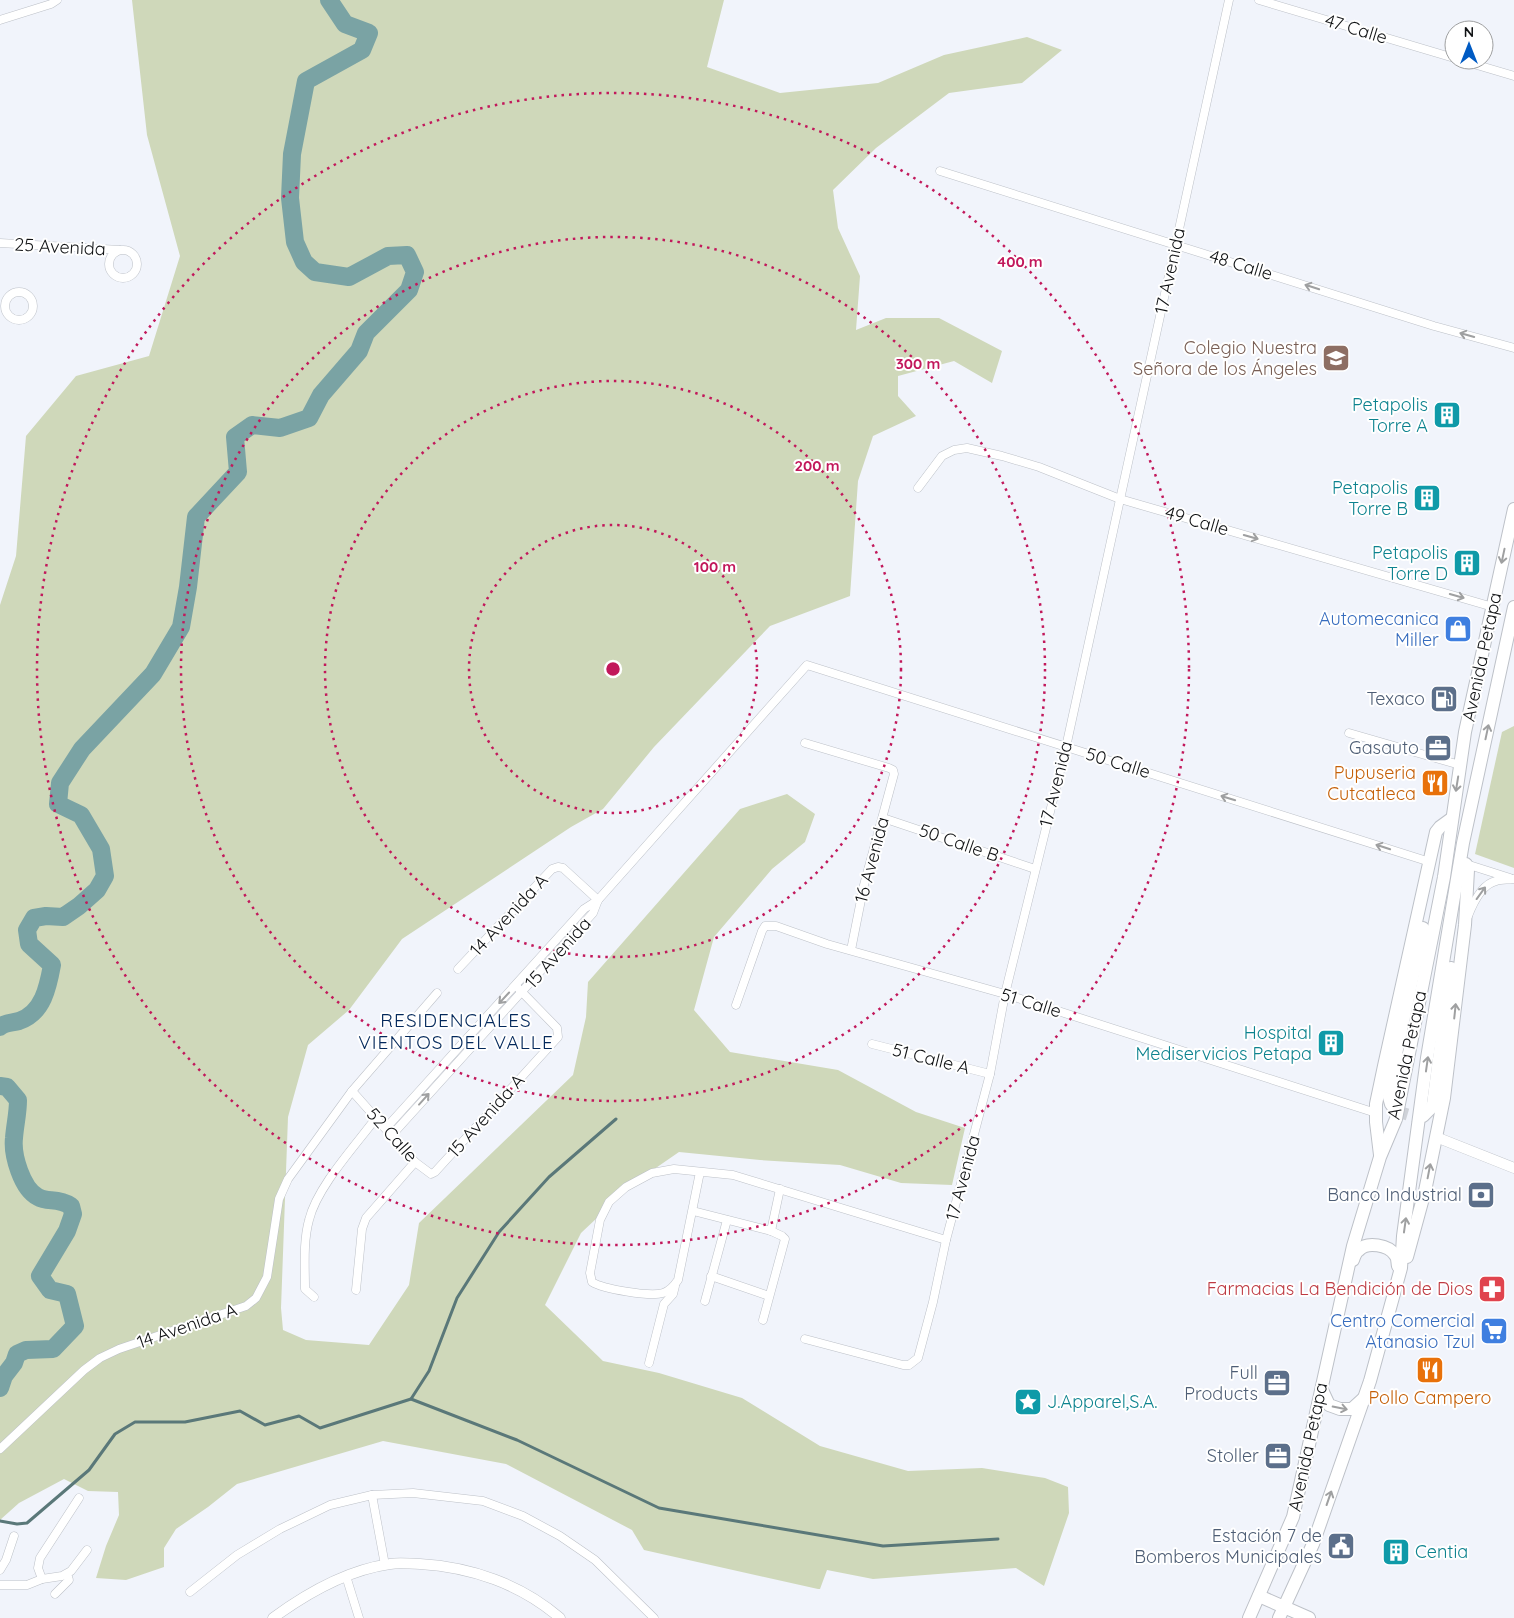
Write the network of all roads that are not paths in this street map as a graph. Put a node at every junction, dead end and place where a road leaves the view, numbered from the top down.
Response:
1 (57, 0) edge
2 (1229, 0) edge
3 (1258, 0) edge
4 (0, 20) edge
5 (1444, 55) edge
6 (1494, 70) edge
7 (1514, 76) edge
8 (940, 171) dead end
9 (0, 243) edge
10 (1176, 244) junction
11 (120, 250) dead end
12 (0, 297) edge
13 (6, 311) dead end
14 (1514, 348) edge
15 (918, 488) dead end
16 (1120, 499) junction
17 (1514, 509) edge
18 (1493, 607) junction
19 (1514, 607) edge
20 (807, 665) joint
21 (1349, 733) dead end
22 (805, 743) dead end
23 (1066, 747) junction
24 (1460, 765) junction
25 (883, 818) junction
26 (1451, 819) junction
27 (1463, 843) junction
28 (1430, 862) junction
29 (1466, 864) junction
30 (1035, 869) junction
31 (1513, 879) edge
32 (598, 900) junction
33 (1465, 925) junction
34 (851, 950) junction
35 (458, 969) dead end
36 (516, 986) junction
37 (522, 992) junction
38 (437, 993) dead end
39 (1005, 994) junction
40 (736, 1005) dead end
41 (485, 1019) junction
42 (490, 1026) junction
43 (872, 1044) dead end
44 (443, 1065) junction
45 (450, 1071) junction
46 (990, 1074) junction
47 (352, 1090) junction
48 (1396, 1111) dead end
49 (1376, 1113) junction
50 (1423, 1116) dead end
51 (376, 1118) junction
52 (386, 1128) junction
53 (391, 1136) junction
54 (1436, 1137) junction
55 (1380, 1157) junction
56 (415, 1162) junction
57 (1514, 1168) edge
58 (435, 1172) joint
59 (700, 1172) junction
60 (780, 1189) junction
61 (693, 1211) junction
62 (727, 1220) junction
63 (772, 1231) junction
64 (946, 1240) junction
65 (1401, 1268) junction
66 (712, 1276) junction
67 (1344, 1281) junction
68 (675, 1286) junction
69 (356, 1290) dead end
70 (1395, 1291) junction
71 (770, 1296) junction
72 (314, 1297) dead end
73 (705, 1300) dead end
74 (763, 1320) dead end
75 (806, 1339) dead end
76 (649, 1363) dead end
77 (1322, 1390) junction
78 (1364, 1399) junction
79 (0, 1449) edge
80 (372, 1495) junction
81 (79, 1498) dead end
82 (14, 1536) dead end
83 (87, 1550) dead end
84 (385, 1565) junction
85 (0, 1570) edge
86 (67, 1574) junction
87 (346, 1576) junction
88 (42, 1579) junction
89 (1, 1583) edge
90 (190, 1592) dead end
91 (55, 1594) dead end
92 (1259, 1596) junction
93 (1281, 1613) edge
94 (1254, 1617) edge
95 (273, 1618) edge
96 (359, 1618) edge
97 (560, 1618) edge
98 (654, 1618) edge
99 (1309, 1618) edge

1 - 4 street
2 - 10 street, 17 Avenida
3 - 5 street, 47 Calle
6 - 7 street
8 - 10 street, 48 Calle
9 - 11 street, 25 Avenida
14 -> 10 street, 48 Calle
10 - 16 street, 17 Avenida
12 - 13 street
15 - 16 street, 49 Calle
16 -> 18 street, 49 Calle
16 - 23 street, 17 Avenida
17 -> 18 main road, Avenida Petapa
18 - 24 main road, Avenida Petapa
27 -> 19 main road, Avenida Petapa
20 - 23 street, 50 Calle
20 - 32 street, 15 Avenida
21 - 24 street
22 - 25 street, 16 Avenida
28 -> 23 street, 50 Calle
23 - 30 street, 17 Avenida
24 -> 26 main road, Avenida Petapa
25 - 30 street, 50 Calle B
25 - 34 street, 16 Avenida
26 - 28 main road
26 - 48 main road
26 - 55 main road, Avenida Petapa
27 - 29 main road
65 -> 27 main road, Avenida Petapa
28 - 49 main road
29 - 31 street
29 - 33 main road
29 - 50 main road
30 - 39 street, 17 Avenida
33 -> 31 street
32 - 35 street, 14 Avenida A
32 - 36 street, 15 Avenida
32 - 37 street, 15 Avenida
54 -> 33 main road
34 - 39 street, 51 Calle
34 - 40 street, 51 Calle
36 - 37 street
36 -> 41 street, 15 Avenida
37 - 42 street, 15 Avenida
37 - 58 street, 15 Avenida A
38 - 47 street, 14 Avenida A
39 - 46 street, 17 Avenida
39 - 49 street, 51 Calle
41 - 42 street
41 - 44 street, 15 Avenida
42 - 45 street, 15 Avenida
43 - 46 street, 51 Calle A
44 - 45 street
44 - 52 street, 15 Avenida
53 -> 45 street, 15 Avenida
46 - 64 street, 17 Avenida
47 - 51 street, 52 Calle
47 - 79 street, 14 Avenida A
49 - 55 main road
51 - 52 street, 52 Calle
51 - 72 street
52 - 53 street, 52 Calle
53 - 56 street, 52 Calle
54 - 57 street
65 -> 54 main road
55 - 67 main road, Avenida Petapa
56 - 58 street, 52 Calle
56 - 69 street
59 - 60 street, 17 Avenida
59 - 61 street
59 - 68 street, 17 Avenida
60 - 63 street
60 - 64 street, 17 Avenida
61 - 62 street
61 - 68 street
62 - 63 street
62 - 66 street
63 - 71 street
64 - 75 street
65 - 70 main road, Avenida Petapa
66 - 71 street
66 - 73 street
67 - 70 main road
67 - 77 main road, Avenida Petapa
68 - 76 street
70 - 78 main road, Avenida Petapa
71 - 74 street
77 -> 78 main road
77 - 92 main road, Avenida Petapa
93 -> 78 main road, Avenida Petapa
80 - 84 street
80 - 90 street
80 - 98 street
81 - 88 street
82 - 85 street
83 - 86 street
84 - 87 street
84 - 97 street
86 - 88 street
86 - 91 street
87 - 95 street
87 - 96 street
88 - 89 street
92 - 93 main road
92 - 94 main road, Avenida Petapa
93 - 99 main road

